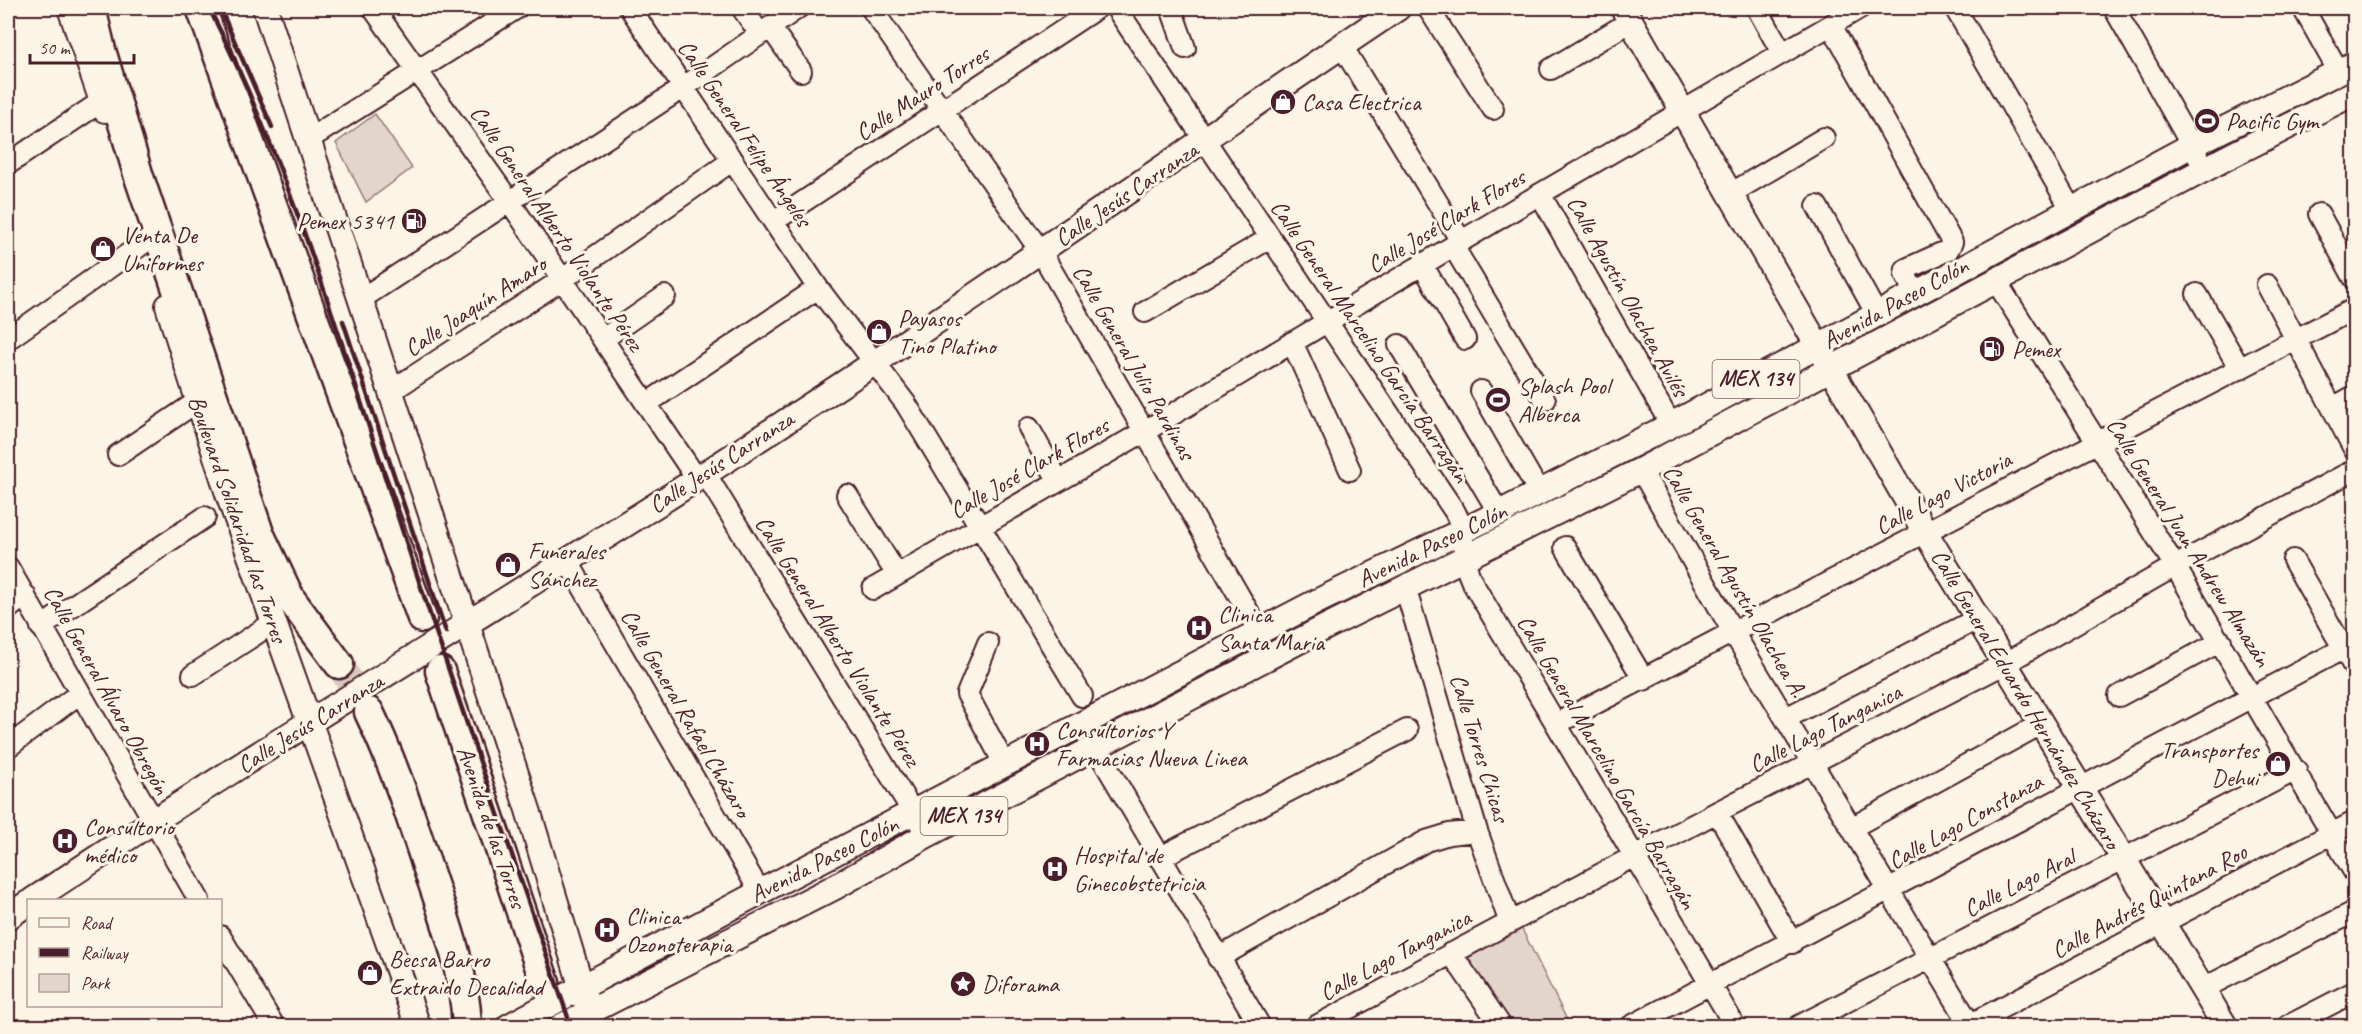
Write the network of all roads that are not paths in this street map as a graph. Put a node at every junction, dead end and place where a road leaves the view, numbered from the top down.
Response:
1 (70, 8) edge
2 (91, 8) edge
3 (201, 8) edge
4 (265, 8) edge
5 (373, 8) edge
6 (517, 8) edge
7 (630, 8) edge
8 (742, 8) edge
9 (798, 8) edge
10 (871, 8) edge
11 (1097, 8) edge
12 (1116, 8) edge
13 (1171, 8) edge
14 (1428, 8) edge
15 (1757, 8) edge
16 (1860, 8) edge
17 (1955, 8) edge
18 (2303, 8) edge
19 (2117, 9) edge
20 (1385, 11) edge
21 (1627, 14) edge
22 (1831, 25) junction
23 (765, 31) junction
24 (1342, 46) junction
25 (1185, 48) dead end
26 (1782, 53) junction
27 (2347, 68) edge
28 (1551, 69) dead end
29 (417, 71) junction
30 (801, 71) dead end
31 (684, 87) junction
32 (2296, 93) junction
33 (2355, 93) edge
34 (102, 101) junction
35 (1493, 110) dead end
36 (940, 111) junction
37 (1683, 111) junction
38 (2308, 116) junction
39 (1824, 138) dead end
40 (309, 139) junction
41 (1205, 139) junction
42 (2194, 144) junction
43 (733, 160) junction
44 (8, 164) edge
45 (2205, 169) junction
46 (1540, 194) junction
47 (1731, 194) junction
48 (510, 202) junction
49 (1817, 206) dead end
50 (2071, 208) junction
51 (2319, 214) dead end
52 (774, 221) junction
53 (1270, 238) junction
54 (148, 240) junction
55 (1457, 244) junction
56 (1041, 252) junction
57 (1422, 264) junction
58 (2355, 278) edge
59 (563, 279) junction
60 (1996, 281) junction
61 (2267, 285) dead end
62 (818, 288) junction
63 (1914, 292) junction
64 (2197, 294) dead end
65 (666, 296) dead end
66 (361, 299) junction
67 (2355, 309) edge
68 (1145, 312) dead end
69 (1876, 314) junction
70 (1326, 323) junction
71 (8, 339) edge
72 (603, 339) junction
73 (1465, 339) dead end
74 (2296, 339) junction
75 (1292, 342) junction
76 (1399, 345) dead end
77 (1817, 346) junction
78 (875, 363) junction
79 (1831, 369) junction
80 (2240, 369) junction
81 (391, 391) junction
82 (1481, 391) dead end
83 (2355, 396) edge
84 (1545, 400) dead end
85 (198, 401) junction
86 (646, 404) junction
87 (2333, 408) junction
88 (1671, 424) junction
89 (1029, 428) dead end
90 (1145, 431) junction
91 (2097, 441) junction
92 (2355, 449) edge
93 (118, 454) dead end
94 (1350, 470) dead end
95 (1641, 470) junction
96 (2355, 470) edge
97 (701, 476) junction
98 (1058, 480) junction
99 (1539, 492) junction
100 (847, 495) dead end
101 (1499, 513) junction
102 (205, 517) dead end
103 (981, 525) junction
104 (1462, 530) junction
105 (1925, 532) junction
106 (1565, 547) dead end
107 (1463, 559) junction
108 (567, 560) junction
109 (2293, 560) dead end
110 (2175, 566) junction
111 (8, 567) edge
112 (897, 575) junction
113 (1405, 587) junction
114 (873, 589) dead end
115 (25, 595) junction
116 (1314, 603) junction
117 (8, 609) edge
118 (422, 618) dead end
119 (1977, 619) junction
120 (273, 623) junction
121 (467, 624) junction
122 (41, 627) junction
123 (1326, 627) junction
124 (1260, 632) junction
125 (1733, 632) junction
126 (2221, 640) junction
127 (988, 643) dead end
128 (2349, 646) edge
129 (339, 664) tunnel mouth
130 (2004, 664) junction
131 (2355, 667) edge
132 (440, 670) dead end
133 (193, 675) dead end
134 (1644, 680) junction
135 (80, 693) junction
136 (1082, 696) dead end
137 (2119, 696) dead end
138 (2254, 698) junction
139 (369, 712) tunnel mouth
140 (1786, 718) junction
141 (311, 723) junction
142 (1556, 724) junction
143 (2041, 724) junction
144 (1407, 730) dead end
145 (8, 747) edge
146 (1096, 748) junction
147 (1813, 763) junction
148 (1005, 765) junction
149 (2296, 770) junction
150 (2080, 787) junction
151 (1717, 812) junction
152 (914, 813) junction
153 (152, 821) junction
154 (2355, 822) edge
155 (1853, 827) junction
156 (1477, 831) junction
157 (2332, 833) junction
158 (927, 835) junction
159 (1633, 856) junction
160 (1159, 858) junction
161 (2123, 859) junction
162 (820, 862) junction
163 (2355, 872) edge
164 (835, 887) junction
165 (1891, 890) junction
166 (760, 892) junction
167 (35, 899) edge
168 (198, 899) edge
169 (27, 904) edge
170 (2355, 912) edge
171 (8, 917) edge
172 (2162, 922) junction
173 (1510, 923) junction
174 (222, 939) edge
175 (1792, 942) junction
176 (1451, 953) junction
177 (1929, 957) junction
178 (1218, 958) junction
179 (545, 983) dead end
180 (1710, 986) junction
181 (582, 989) junction
182 (2202, 989) junction
183 (2355, 992) edge
184 (593, 1020) edge
185 (467, 1024) dead end
186 (274, 1026) edge
187 (418, 1026) edge
188 (509, 1026) edge
189 (562, 1026) edge
190 (1260, 1026) edge
191 (1316, 1026) edge
192 (1501, 1026) edge
193 (1631, 1026) edge
194 (1734, 1026) edge
195 (1799, 1026) edge
196 (1969, 1026) edge
197 (2225, 1026) edge
198 (2288, 1026) edge

1 - 34 main road, Boulevard Solidaridad las Torres
2 - 129 highway, Boulevard Solidaridad las Torres
3 - 118 highway
4 - 40 main road
5 - 29 street, Calle General Alberto Violante Pérez
6 - 29 street
7 - 31 street, Calle General Felipe Ángeles
8 - 23 street
9 - 23 street
10 - 36 street, Calle General Julio Pardinas
11 - 36 street, Calle Mauro Torres
12 - 41 street, Calle General Marcelino García Barragán
13 - 25 street
14 - 35 street
15 - 26 street
16 - 22 street, Calle José Clark Flores
17 - 50 street
18 - 27 street
19 - 42 street
20 - 24 main road, Calle Jesús Carranza
21 - 28 street
21 - 37 main road, Calle General Eduardo Hernández Cházaro
22 - 26 street, Calle José Clark Flores
22 - 63 street
23 - 30 street
23 - 31 street
24 - 41 main road, Calle Jesús Carranza
24 - 55 street
26 - 37 street, Calle José Clark Flores
27 - 32 main road, Avenida Paseo Colón / MEX 134
29 - 40 street
29 - 48 street, Calle General Alberto Violante Pérez
31 - 43 street, Calle General Felipe Ángeles
31 - 48 street
32 - 38 main road
32 - 42 main road, Avenida Paseo Colón / MEX 134
33 - 38 main road, Avenida Paseo Colón / MEX 134
34 - 44 street
34 - 54 main road, Boulevard Solidaridad las Torres
36 - 52 street, Calle Mauro Torres
36 - 56 street, Calle General Julio Pardinas
37 - 46 street, Calle José Clark Flores
37 - 47 main road, Calle General Eduardo Hernández Cházaro
38 - 45 main road, Avenida Paseo Colón / MEX 134
39 - 47 street
40 - 66 main road
41 - 53 street, Calle General Marcelino García Barragán
41 - 56 main road, Calle Jesús Carranza
42 - 45 street
42 - 50 main road, Avenida Paseo Colón / MEX 134
43 - 52 street, Calle General Felipe Ángeles
43 - 59 street, Calle Joaquín Amaro
45 - 60 main road, Avenida Paseo Colón / MEX 134
46 - 55 street, Calle José Clark Flores
46 - 88 street, Calle Agustín Olachea Avilés
47 - 77 main road, Calle General Eduardo Hernández Cházaro
48 - 59 street, Calle General Alberto Violante Pérez
48 - 66 street
49 - 69 street
50 - 63 main road, Avenida Paseo Colón / MEX 134
51 - 58 street
52 - 62 street, Calle General Felipe Ángeles
53 - 68 street
53 - 70 street, Calle General Marcelino García Barragán
54 - 71 street
54 - 85 main road, Boulevard Solidaridad las Torres
55 - 57 street, Calle José Clark Flores
55 - 84 street
56 - 78 main road, Calle Jesús Carranza
56 - 90 street, Calle General Julio Pardinas
57 - 70 street, Calle José Clark Flores
57 - 73 street
59 - 72 street, Calle General Alberto Violante Pérez
59 - 81 street, Calle Joaquín Amaro
60 - 79 main road, Avenida Paseo Colón / MEX 134
60 - 91 street, Calle General Juan Andrew Almazán
61 - 74 street
62 - 78 street, Calle General Felipe Ángeles
62 - 86 street
63 - 69 main road, Avenida Paseo Colón / MEX 134
64 - 80 street
65 - 72 street
66 - 81 main road
67 - 74 street, Calle Lago Victoria
69 - 77 main road, Avenida Paseo Colón / MEX 134
70 - 75 street, Calle José Clark Flores
70 - 104 street, Calle General Marcelino García Barragán
72 - 86 street, Calle General Alberto Violante Pérez
74 - 80 street, Calle Lago Victoria
74 - 87 street
75 - 90 street, Calle José Clark Flores
75 - 94 street
76 - 101 street
77 - 79 main road, Calle General Eduardo Hernández Cházaro
77 - 88 main road, Avenida Paseo Colón / MEX 134
78 - 97 main road, Calle Jesús Carranza
78 - 103 street, Calle General Felipe Ángeles
79 - 95 main road, Avenida Paseo Colón / MEX 134
79 - 105 main road, Calle General Eduardo Hernández Cházaro
80 - 91 street, Calle Lago Victoria
81 - 121 main road
82 - 99 street
83 - 87 street
85 - 93 street
85 - 120 main road, Boulevard Solidaridad las Torres
86 - 97 street, Calle General Alberto Violante Pérez
87 - 92 street
88 - 99 main road, Avenida Paseo Colón / MEX 134
89 - 98 street
90 - 98 street, Calle José Clark Flores
90 - 124 street, Calle General Julio Pardinas
91 - 105 street, Calle Lago Victoria
91 - 110 street, Calle General Juan Andrew Almazán
95 - 107 main road, Avenida Paseo Colón / MEX 134
95 - 125 street, Calle General Agustín Olachea A.
96 - 110 street, Calle Lago Tanganica
97 - 108 main road, Calle Jesús Carranza
97 - 152 street, Calle General Alberto Violante Pérez
98 - 103 street, Calle José Clark Flores
99 - 101 main road, Avenida Paseo Colón / MEX 134
100 - 112 street
101 - 104 main road, Avenida Paseo Colón / MEX 134
102 - 122 street
103 - 112 street, Calle José Clark Flores
103 - 136 street, Calle General Felipe Ángeles
104 - 107 street, Calle General Marcelino García Barragán
104 - 116 main road, Avenida Paseo Colón / MEX 134
105 - 119 main road, Calle General Eduardo Hernández Cházaro
105 - 125 street, Calle Lago Victoria
106 - 134 street
107 - 113 main road, Avenida Paseo Colón / MEX 134
107 - 142 street, Calle General Marcelino García Barragán
108 - 121 main road, Calle Jesús Carranza
108 - 166 street, Calle General Rafael Cházaro
109 - 128 street
110 - 126 street, Calle General Juan Andrew Almazán
110 - 130 street, Calle Lago Tanganica
111 - 115 street, Calle General Álvaro Obregón
112 - 114 street, Calle José Clark Flores
113 - 123 main road, Avenida Paseo Colón / MEX 134
113 - 156 street, Calle Torres Chicas
115 - 117 street
115 - 122 street, Calle General Álvaro Obregón
116 - 123 main road
116 - 124 main road, Avenida Paseo Colón / MEX 134
119 - 130 main road, Calle General Eduardo Hernández Cházaro
119 - 140 street
120 - 133 street
120 - 141 main road, Boulevard Solidaridad las Torres
121 - 141 main road, Calle Jesús Carranza
121 - 181 main road
122 - 135 street, Calle General Álvaro Obregón
123 - 146 main road, Avenida Paseo Colón / MEX 134
124 - 148 main road, Avenida Paseo Colón / MEX 134
125 - 134 street, Calle Lago Victoria
125 - 140 street, Calle General Agustín Olachea A.
126 - 137 street
126 - 138 street, Calle General Juan Andrew Almazán
127 - 148 street
128 - 131 street
128 - 138 street, Calle Lago Constanza
130 - 143 main road, Calle General Eduardo Hernández Cházaro
130 - 147 street, Calle Lago Tanganica
132 - 179 highway, Avenida de las Torres
134 - 142 street, Calle Lago Victoria
135 - 145 street
135 - 153 street, Calle General Álvaro Obregón
138 - 149 street, Calle General Juan Andrew Almazán
138 - 150 street, Calle Lago Constanza
139 - 185 highway
140 - 147 street, Calle General Agustín Olachea A.
141 - 153 main road, Calle Jesús Carranza
141 - 187 main road, Boulevard Solidaridad las Torres
142 - 159 street, Calle General Marcelino García Barragán
143 - 150 main road, Calle General Eduardo Hernández Cházaro
143 - 155 street
144 - 160 street
146 - 158 main road, Avenida Paseo Colón / MEX 134
146 - 160 street
147 - 151 street, Calle Lago Tanganica
147 - 155 street, Calle General Agustín Olachea A.
148 - 152 main road, Avenida Paseo Colón / MEX 134
149 - 157 street, Calle General Juan Andrew Almazán
149 - 161 street, Calle Lago Aral
150 - 161 main road, Calle General Eduardo Hernández Cházaro
150 - 165 street, Calle Lago Constanza
151 - 159 street, Calle Lago Tanganica
151 - 175 street
152 - 158 street, Calle General Alberto Violante Pérez
152 - 162 main road, Avenida Paseo Colón / MEX 134
153 - 167 main road, Calle Jesús Carranza
153 - 168 street, Calle General Álvaro Obregón
154 - 157 street, Calle Andrés Quintana Roo
155 - 165 street, Calle General Agustín Olachea A.
156 - 173 street, Calle Torres Chicas
156 - 178 street
157 - 163 street, Calle General Juan Andrew Almazán
157 - 172 street, Calle Andrés Quintana Roo
158 - 164 main road, Avenida Paseo Colón / MEX 134
159 - 173 street, Calle Lago Tanganica
159 - 180 street, Calle General Marcelino García Barragán
160 - 178 street
161 - 172 main road, Calle General Eduardo Hernández Cházaro
161 - 177 street, Calle Lago Aral
162 - 164 main road
162 - 166 main road, Avenida Paseo Colón / MEX 134
164 - 184 main road, Avenida Paseo Colón / MEX 134
165 - 175 street, Calle Lago Constanza
165 - 177 street, Calle General Agustín Olachea A.
166 - 181 main road, Avenida Paseo Colón / MEX 134
169 - 171 main road
170 - 182 street
172 - 182 main road, Calle General Eduardo Hernández Cházaro
172 - 196 street, Calle Andrés Quintana Roo
173 - 176 street, Calle Lago Tanganica
174 - 186 street
175 - 180 street, Calle Lago Constanza
176 - 191 street, Calle Lago Tanganica
176 - 192 street
177 - 195 street, Calle Lago Aral
177 - 196 street, Calle General Agustín Olachea A.
178 - 190 street
180 - 193 street, Calle Lago Constanza
180 - 194 street, Calle General Marcelino García Barragán
181 - 184 main road
181 - 188 main road, Avenida Paseo Colón / MEX 134
182 - 197 main road, Calle General Eduardo Hernández Cházaro
183 - 198 street
184 - 189 main road, Avenida Paseo Colón / MEX 134

